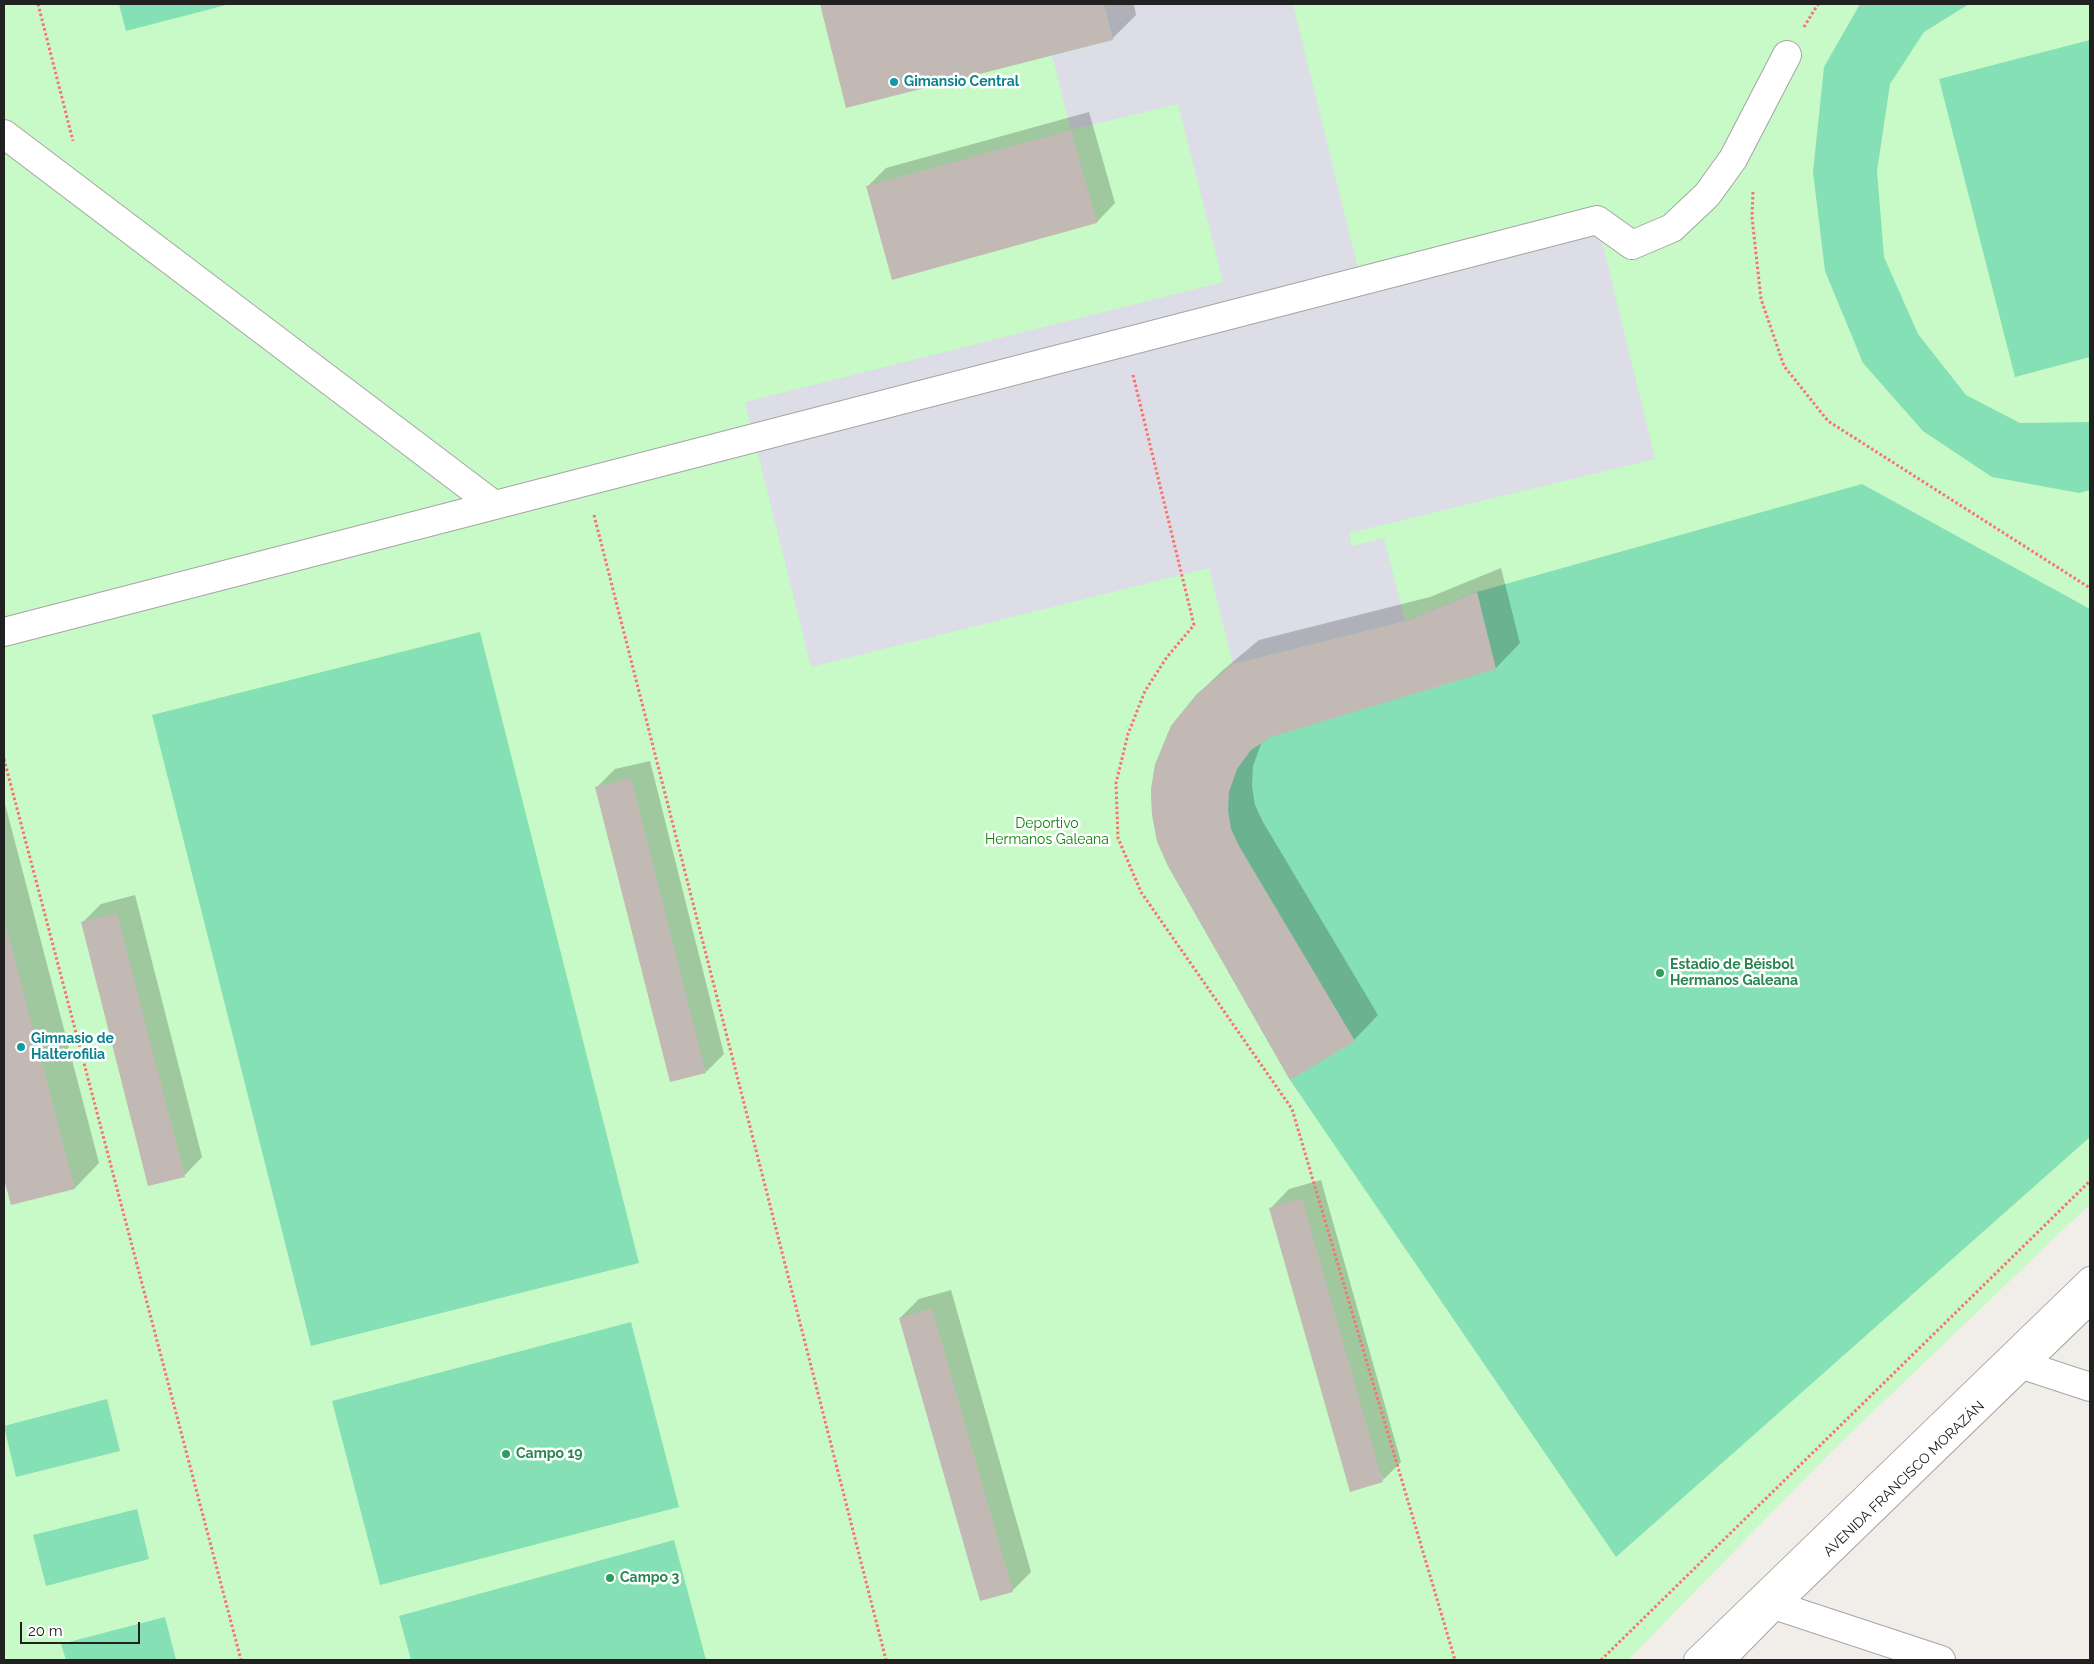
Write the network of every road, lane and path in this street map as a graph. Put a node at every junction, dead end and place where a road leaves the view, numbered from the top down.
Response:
1 (38, 4) edge
2 (1818, 4) edge
3 (1787, 55) joint
4 (4, 134) edge
5 (1753, 189) dead end
6 (87, 197) junction
7 (1125, 342) junction
8 (585, 482) junction
9 (494, 505) junction
10 (2090, 588) edge
11 (4, 632) edge
12 (4, 759) edge
13 (2090, 1182) edge
14 (2090, 1279) edge
15 (2090, 1299) edge
16 (2023, 1365) junction
17 (2090, 1386) edge
18 (1774, 1605) junction
19 (241, 1660) edge
20 (886, 1660) edge
21 (1455, 1660) edge
22 (1601, 1660) edge
23 (1696, 1660) edge
24 (1720, 1660) edge
25 (1941, 1660) edge

1 - 6 path
2 - 3 path
3 - 7 street
4 - 6 street
5 - 10 path
6 - 9 street
7 - 8 street
7 - 21 path
8 - 9 street
8 - 20 path
9 - 11 street
12 - 19 path
13 - 22 path
14 - 23 lane
15 - 16 street, AVENIDA FRANCISCO MORAZÁN
16 - 17 street
16 - 18 street, AVENIDA FRANCISCO MORAZÁN
18 - 24 street, AVENIDA FRANCISCO MORAZÁN
18 - 25 street

